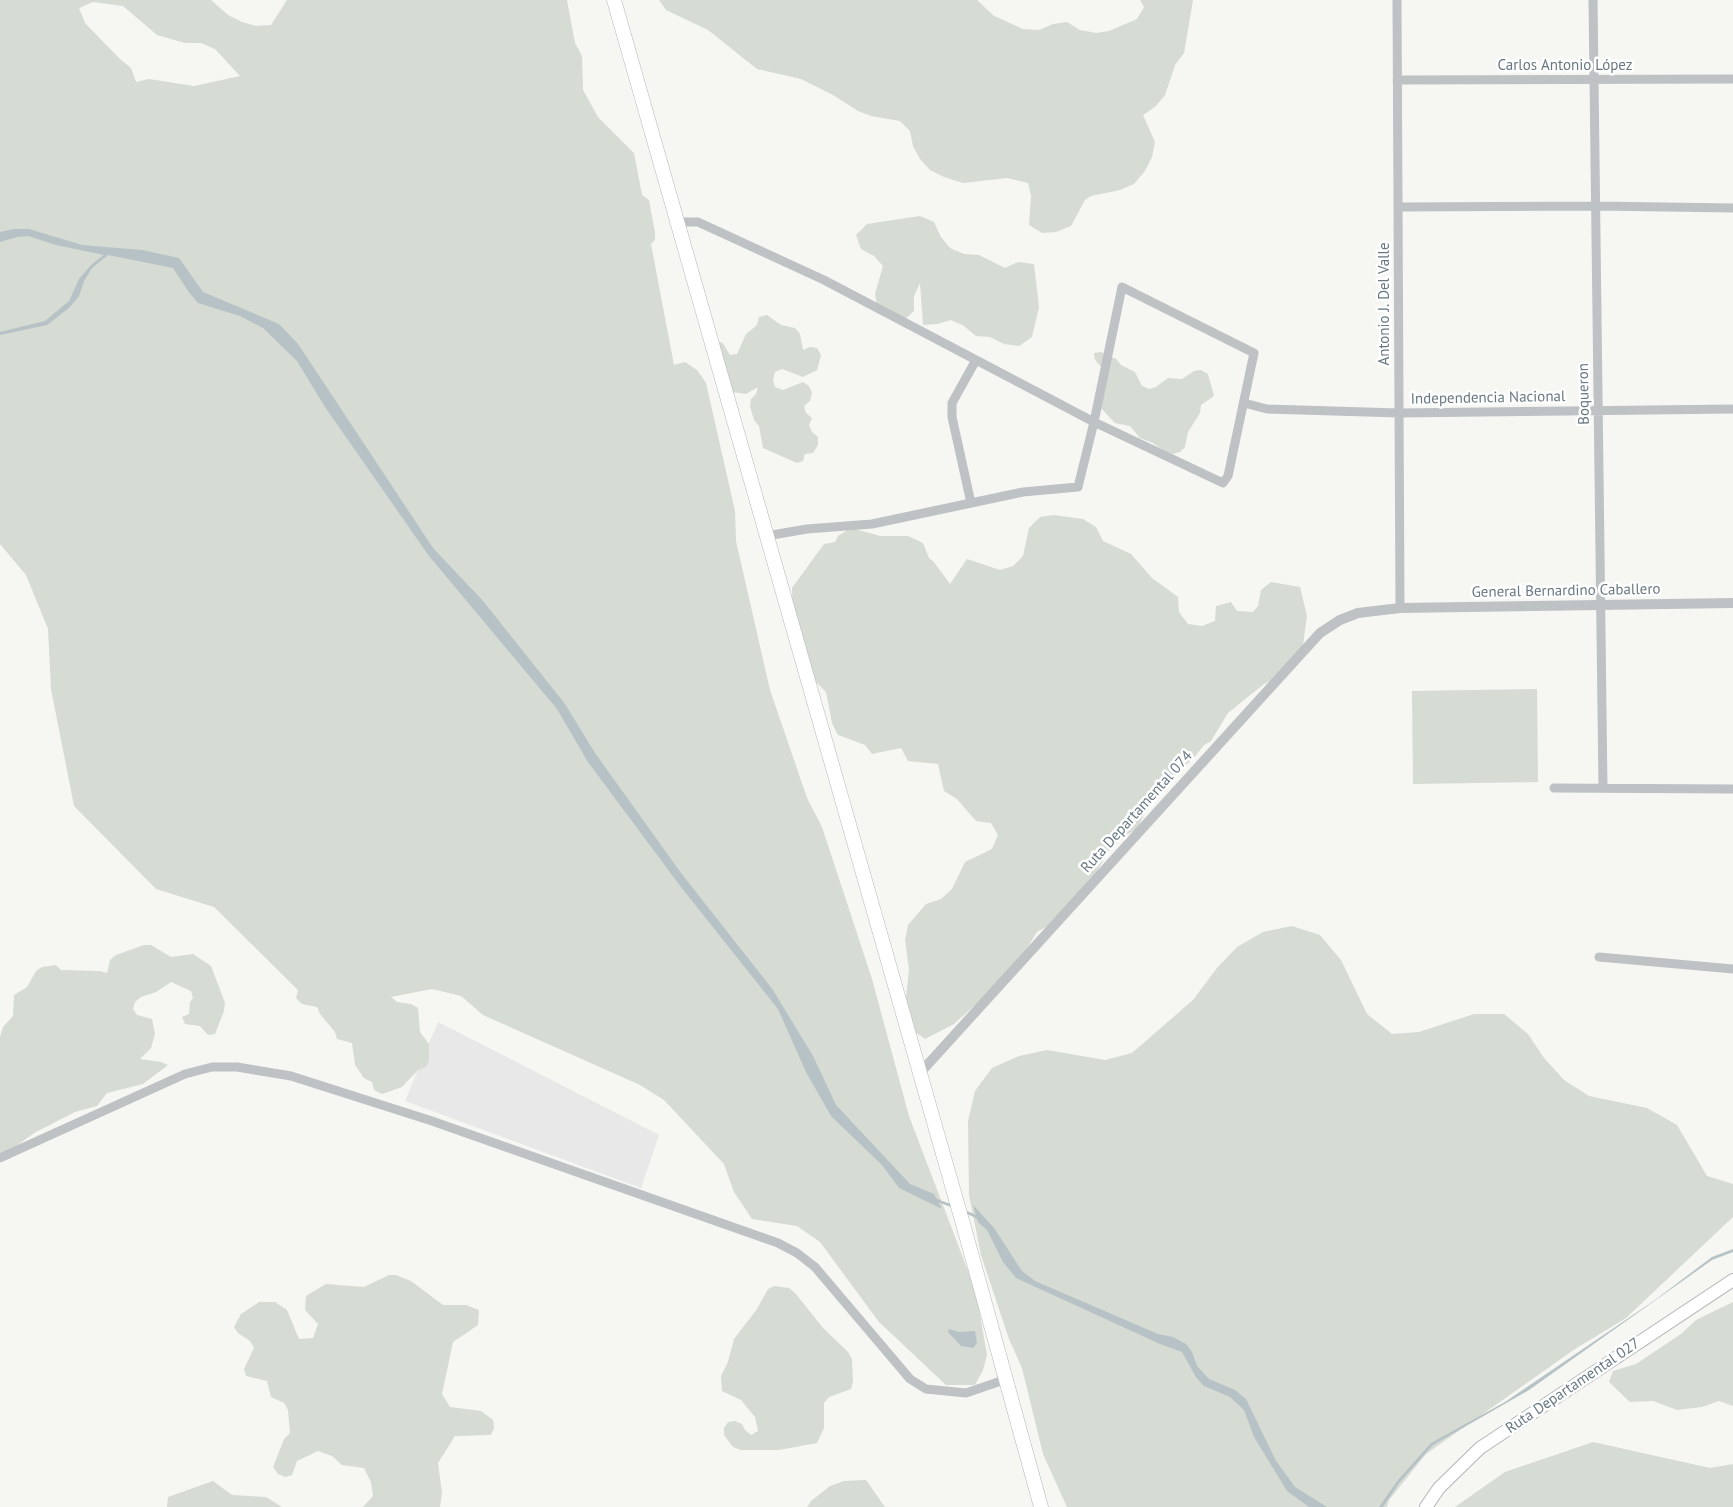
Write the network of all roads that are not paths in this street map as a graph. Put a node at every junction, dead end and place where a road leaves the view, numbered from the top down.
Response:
1 (614, 0) edge
2 (1397, 0) edge
3 (1594, 0) edge
4 (1594, 79) junction
5 (1733, 79) edge
6 (1397, 80) junction
7 (1596, 206) junction
8 (1399, 208) junction
9 (1733, 208) edge
10 (677, 222) junction
11 (976, 360) junction
12 (1244, 403) junction
13 (1733, 410) edge
14 (1598, 411) junction
15 (1400, 413) junction
16 (1094, 422) junction
17 (971, 503) junction
18 (766, 536) junction
19 (1733, 604) edge
20 (1601, 605) junction
21 (1400, 608) junction
22 (1554, 788) dead end
23 (1603, 788) junction
24 (1733, 790) edge
25 (1599, 957) dead end
26 (1733, 969) edge
27 (919, 1074) junction
28 (0, 1158) edge
29 (1733, 1280) edge
30 (1004, 1380) junction
31 (1041, 1507) edge
32 (1426, 1507) edge

1 - 10 highway
2 - 6 street, Antonio J. Del Valle
3 - 4 street, Boqueron
4 - 5 street, Carlos Antonio López
4 - 6 street, Carlos Antonio López
4 - 7 street, Boqueron
6 - 8 street, Antonio J. Del Valle
7 - 8 street
7 - 9 street
7 - 14 street, Boqueron
8 - 15 street, Antonio J. Del Valle
10 - 11 street
10 - 18 highway
11 - 16 street
11 - 17 street
12 - 15 street, Independencia Nacional
12 - 16 street
12 - 16 street
13 - 14 street, Independencia Nacional
14 - 15 street, Independencia Nacional
14 - 20 street, Boqueron
15 - 21 street, Antonio J. Del Valle
16 - 17 street
17 - 18 street
18 - 27 highway
19 - 20 street, General Bernardino Caballero
20 - 21 street, General Bernardino Caballero
20 - 23 street, Boqueron
21 - 27 street, Ruta Departamental 074
22 - 23 street
23 - 24 street
25 - 26 street
27 - 30 highway
28 - 30 street
29 - 32 main road, Ruta Departamental 027
30 - 31 highway

